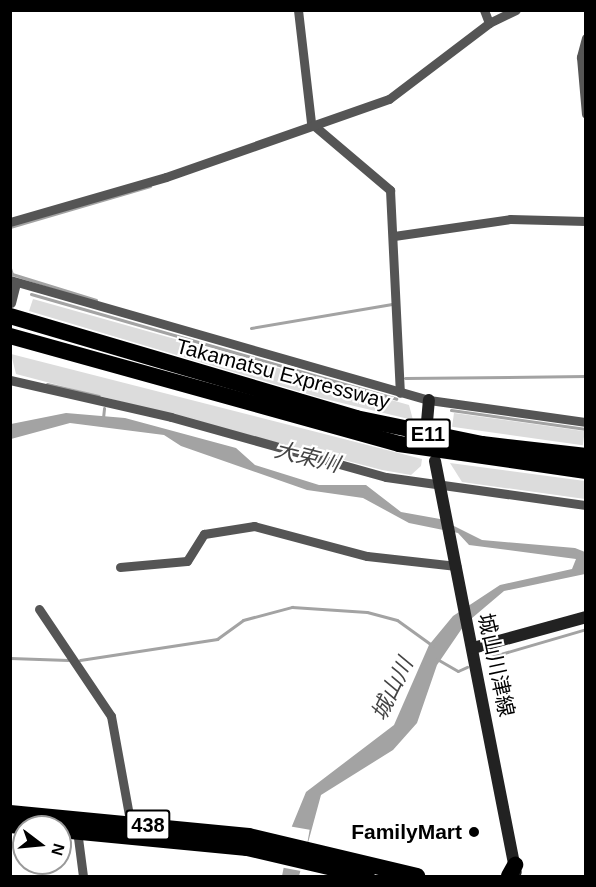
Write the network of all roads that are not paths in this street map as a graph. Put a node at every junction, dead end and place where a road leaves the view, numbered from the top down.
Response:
1 (298, 10) edge
2 (484, 10) edge
3 (516, 10) edge
4 (489, 23) junction
5 (585, 38) edge
6 (585, 114) edge
7 (311, 123) junction
8 (585, 221) edge
9 (10, 222) edge
10 (394, 236) junction
11 (13, 282) edge
12 (11, 303) edge
13 (10, 316) edge
14 (10, 336) edge
15 (10, 346) edge
16 (138, 374) junction
17 (10, 380) edge
18 (400, 393) junction
19 (429, 400) junction
20 (427, 422) dead end
21 (585, 422) edge
22 (585, 456) edge
23 (435, 461) dead end
24 (585, 471) edge
25 (440, 490) junction
26 (585, 505) edge
27 (455, 563) junction
28 (120, 567) dead end
29 (39, 609) dead end
30 (585, 617) edge
31 (473, 648) junction
32 (72, 827) edge
33 (72, 831) edge
34 (132, 831) junction
35 (306, 852) junction
36 (514, 872) edge
37 (83, 876) edge
38 (367, 876) edge
39 (417, 876) edge

1 - 7 street
2 - 4 street
3 - 4 street
4 - 7 street
5 - 6 street
7 - 9 street
7 - 10 street
8 - 10 street
10 - 18 street
11 - 12 street
11 - 18 street
13 - 22 highway, Takamatsu Expressway / E11
14 - 16 highway, E11
15 - 16 highway
16 - 24 highway, Takamatsu Expressway / E11
17 - 25 street
18 - 19 street
19 - 20 main road
19 - 21 street
23 - 25 main road, 城山川津線
25 - 26 street
25 - 27 main road, 城山川津線
27 - 28 street
27 - 31 main road, 城山川津線
29 - 34 street
30 - 31 main road
31 - 36 main road, 城山川津線
32 - 34 highway, 438
33 - 37 street
34 - 35 highway, 438
35 - 38 highway, 438
35 - 39 highway, 438

